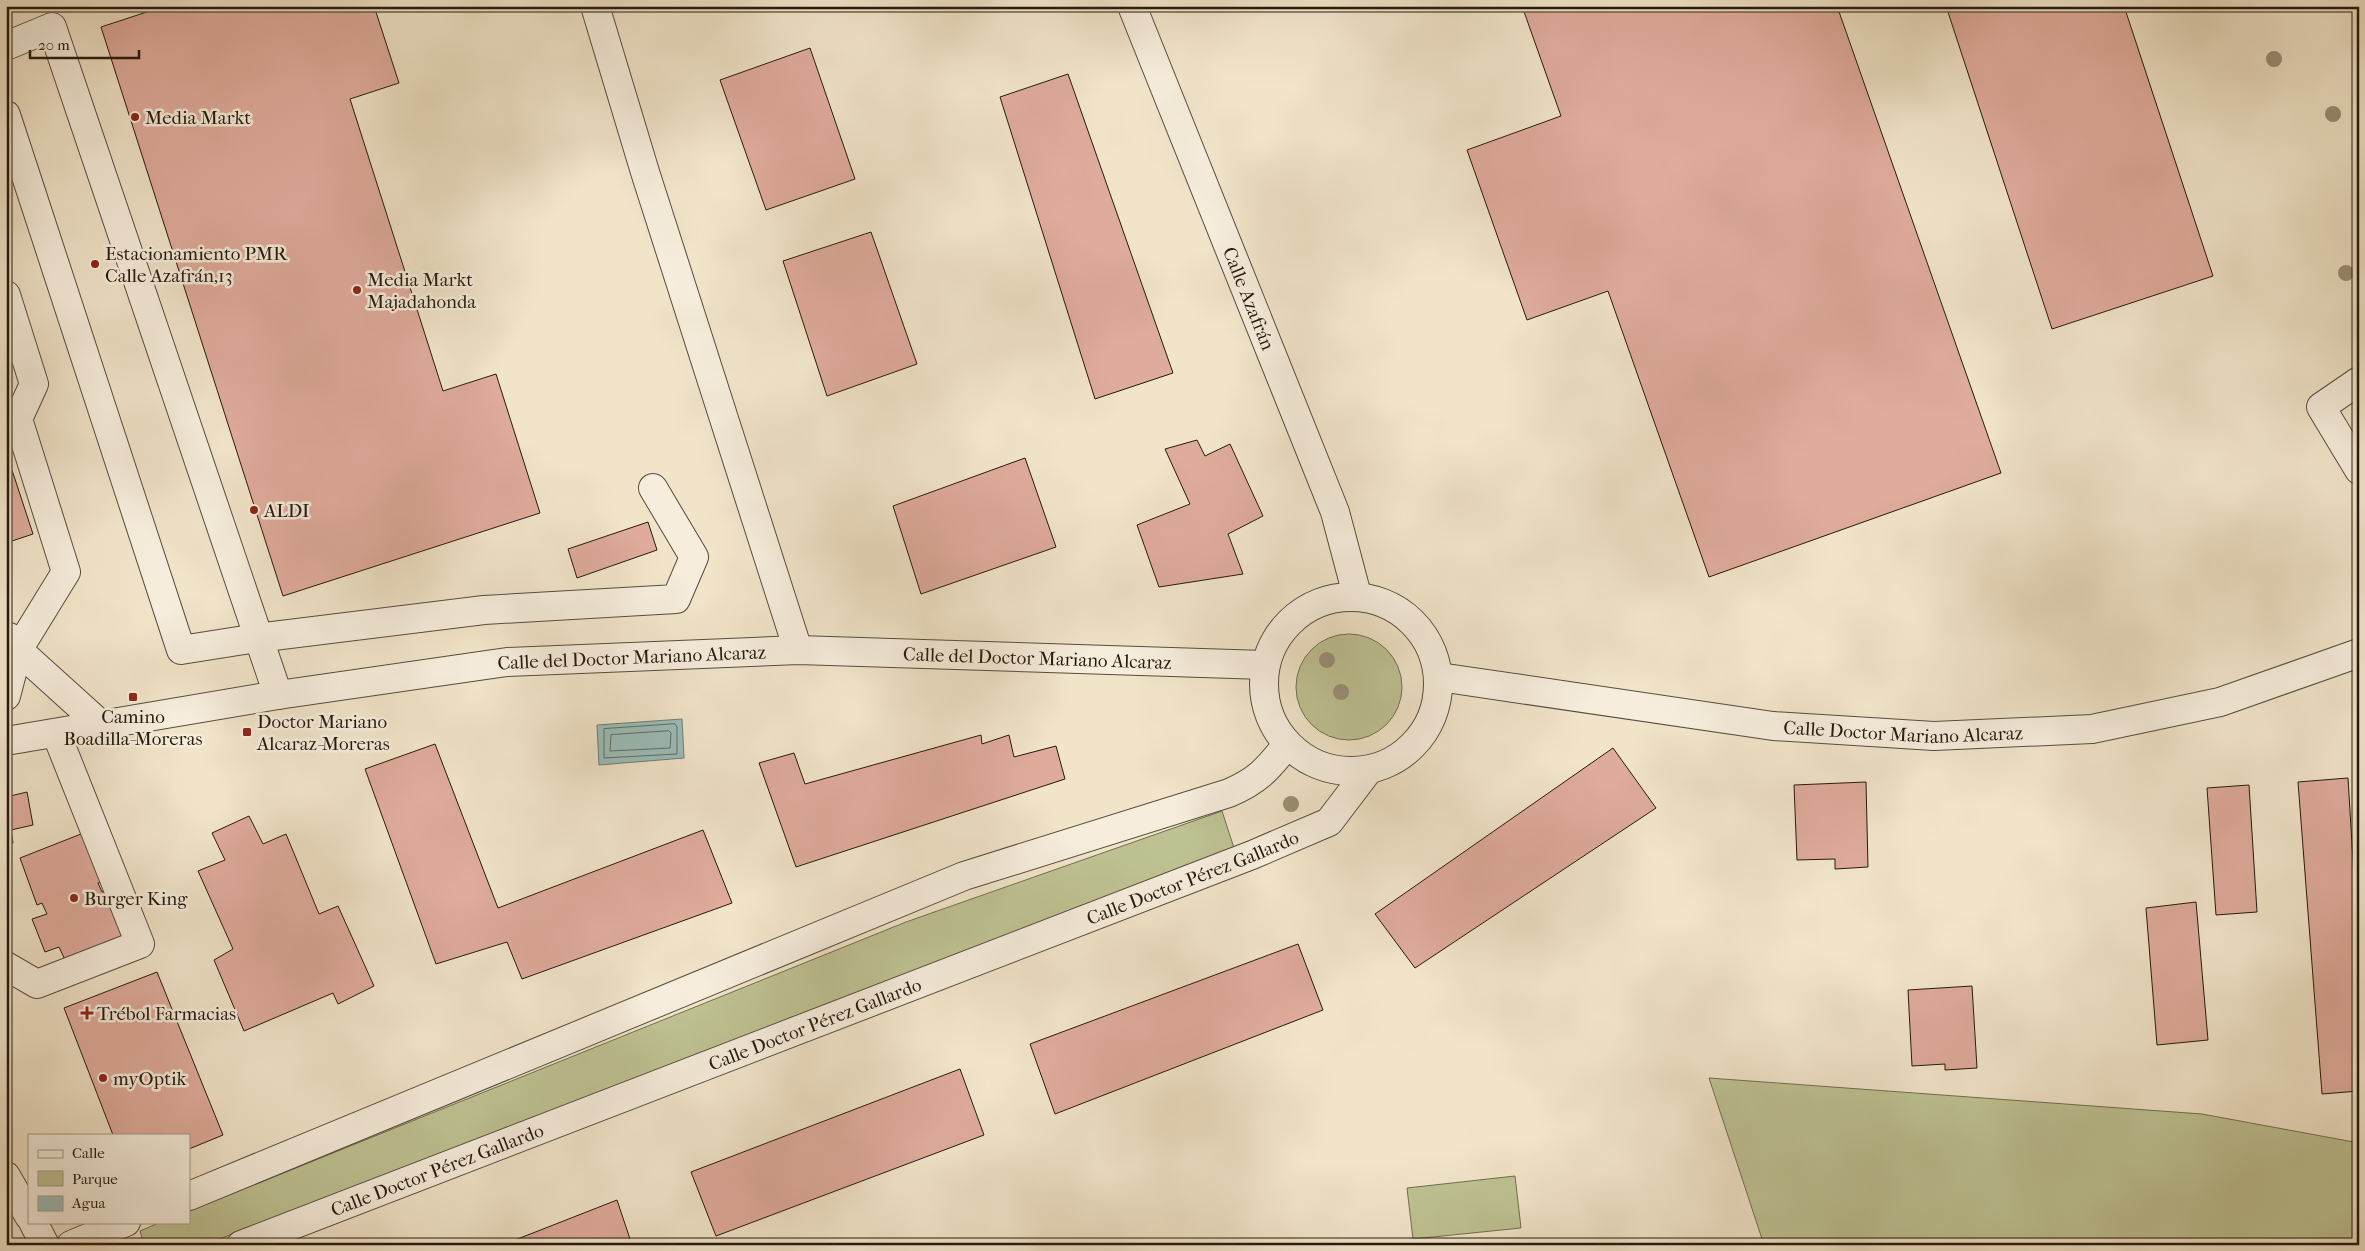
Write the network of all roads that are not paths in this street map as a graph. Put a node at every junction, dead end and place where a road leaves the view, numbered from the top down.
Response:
1 (595, 6) edge
2 (1132, 6) edge
3 (6, 46) edge
4 (6, 115) edge
5 (6, 295) edge
6 (2359, 381) edge
7 (2359, 470) edge
8 (654, 488) dead end
9 (1357, 595) junction
10 (257, 638) junction
11 (12, 642) edge
12 (798, 650) junction
13 (2359, 653) edge
14 (1264, 665) junction
15 (1439, 676) junction
16 (278, 695) junction
17 (6, 696) edge
18 (101, 725) junction
19 (56, 732) junction
20 (6, 741) edge
21 (1286, 746) junction
22 (1367, 772) junction
23 (6, 966) edge
24 (6, 1176) edge
25 (190, 1196) edge
26 (28, 1214) edge
27 (33, 1224) edge
28 (121, 1224) edge
29 (45, 1245) edge
30 (71, 1245) edge
31 (241, 1245) edge

1 - 12 street
2 - 9 street, Calle Azafrán
3 - 10 street
4 - 10 street
5 - 11 street
6 - 7 street
8 - 10 street
9 - 14 street
9 - 15 street
10 - 16 street
11 - 17 street
11 - 18 street
12 - 14 street, Calle del Doctor Mariano Alcaraz
12 - 16 street, Calle del Doctor Mariano Alcaraz
13 - 15 street, Calle Doctor Mariano Alcaraz
14 - 21 street
15 - 22 street
16 - 18 street, Calle del Doctor Mariano Alcaraz
18 - 19 street, Calle del Doctor Mariano Alcaraz
19 - 20 street, Calle del Doctor Mariano Alcaraz
19 - 23 street
21 - 22 street
21 - 25 street
22 - 31 street, Calle Doctor Pérez Gallardo
24 - 26 street
27 - 29 street
28 - 30 street

